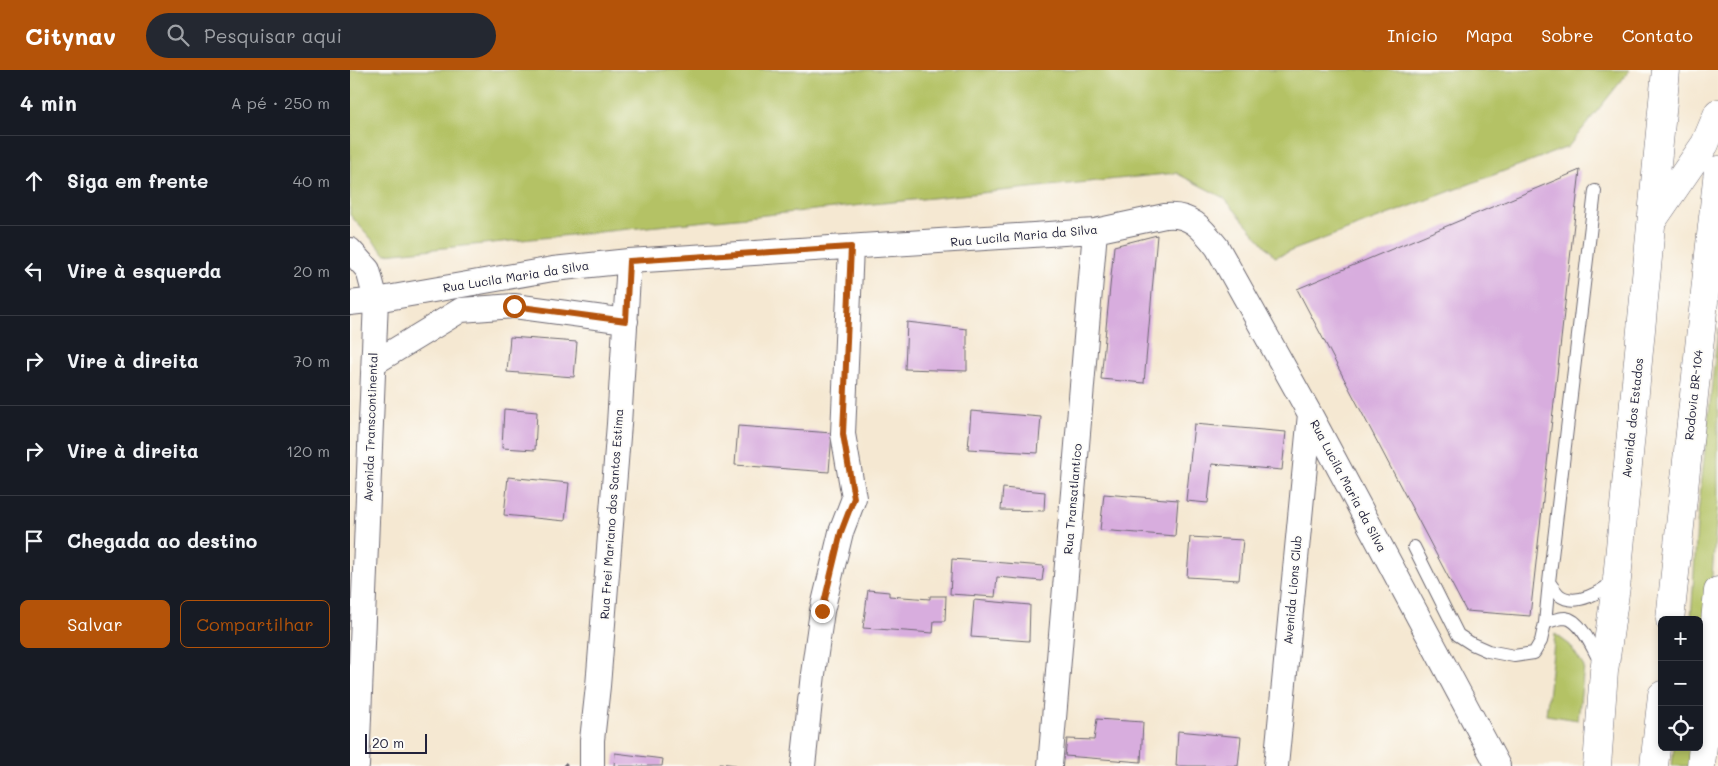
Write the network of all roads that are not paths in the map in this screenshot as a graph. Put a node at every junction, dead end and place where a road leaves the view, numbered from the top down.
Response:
1 (1666, 70) edge
2 (1718, 113) edge
3 (1718, 170) edge
4 (1595, 191) dead end
5 (1652, 221) junction
6 (1096, 231) junction
7 (851, 247) junction
8 (350, 250) edge
9 (629, 261) junction
10 (376, 300) junction
11 (350, 303) edge
12 (626, 321) junction
13 (374, 363) junction
14 (1310, 414) junction
15 (1414, 547) dead end
16 (1617, 578) junction
17 (1549, 582) junction
18 (1718, 591) edge
19 (1670, 616) edge
20 (1545, 623) junction
21 (1604, 671) junction
22 (1661, 706) edge
23 (358, 766) edge
24 (592, 766) edge
25 (803, 766) edge
26 (1050, 766) edge
27 (1276, 766) edge
28 (1498, 766) edge
29 (1597, 766) edge
30 (1654, 766) edge
31 (1701, 766) edge

1 - 5 main road, Avenida dos Estados
2 - 5 main road
3 - 19 main road, Rodovia BR-104
4 - 17 lane
5 - 16 main road, Avenida dos Estados
6 - 7 street, Rua Lucila Maria da Silva
6 - 14 street, Rua Lucila Maria da Silva
6 - 26 street, Rua Transatlantico
7 - 9 street, Rua Lucila Maria da Silva
7 - 25 street
8 - 10 street, Avenida Transcontinental
9 - 10 street, Rua Lucila Maria da Silva
9 - 12 street, Rua Frei Mariano dos Santos Estima
10 - 11 street, Rua Lucila Maria da Silva
10 - 13 street, Avenida Transcontinental
12 - 13 street
12 - 24 street, Rua Frei Mariano dos Santos Estima
13 - 23 street, Avenida Transcontinental
14 - 27 street, Avenida Lions Club
14 - 28 street, Rua Lucila Maria da Silva
15 - 20 lane
16 - 17 lane
16 - 21 main road, Avenida dos Estados
17 - 20 lane
18 - 31 main road
20 - 21 lane
21 - 29 main road, Avenida dos Estados
22 - 30 main road

